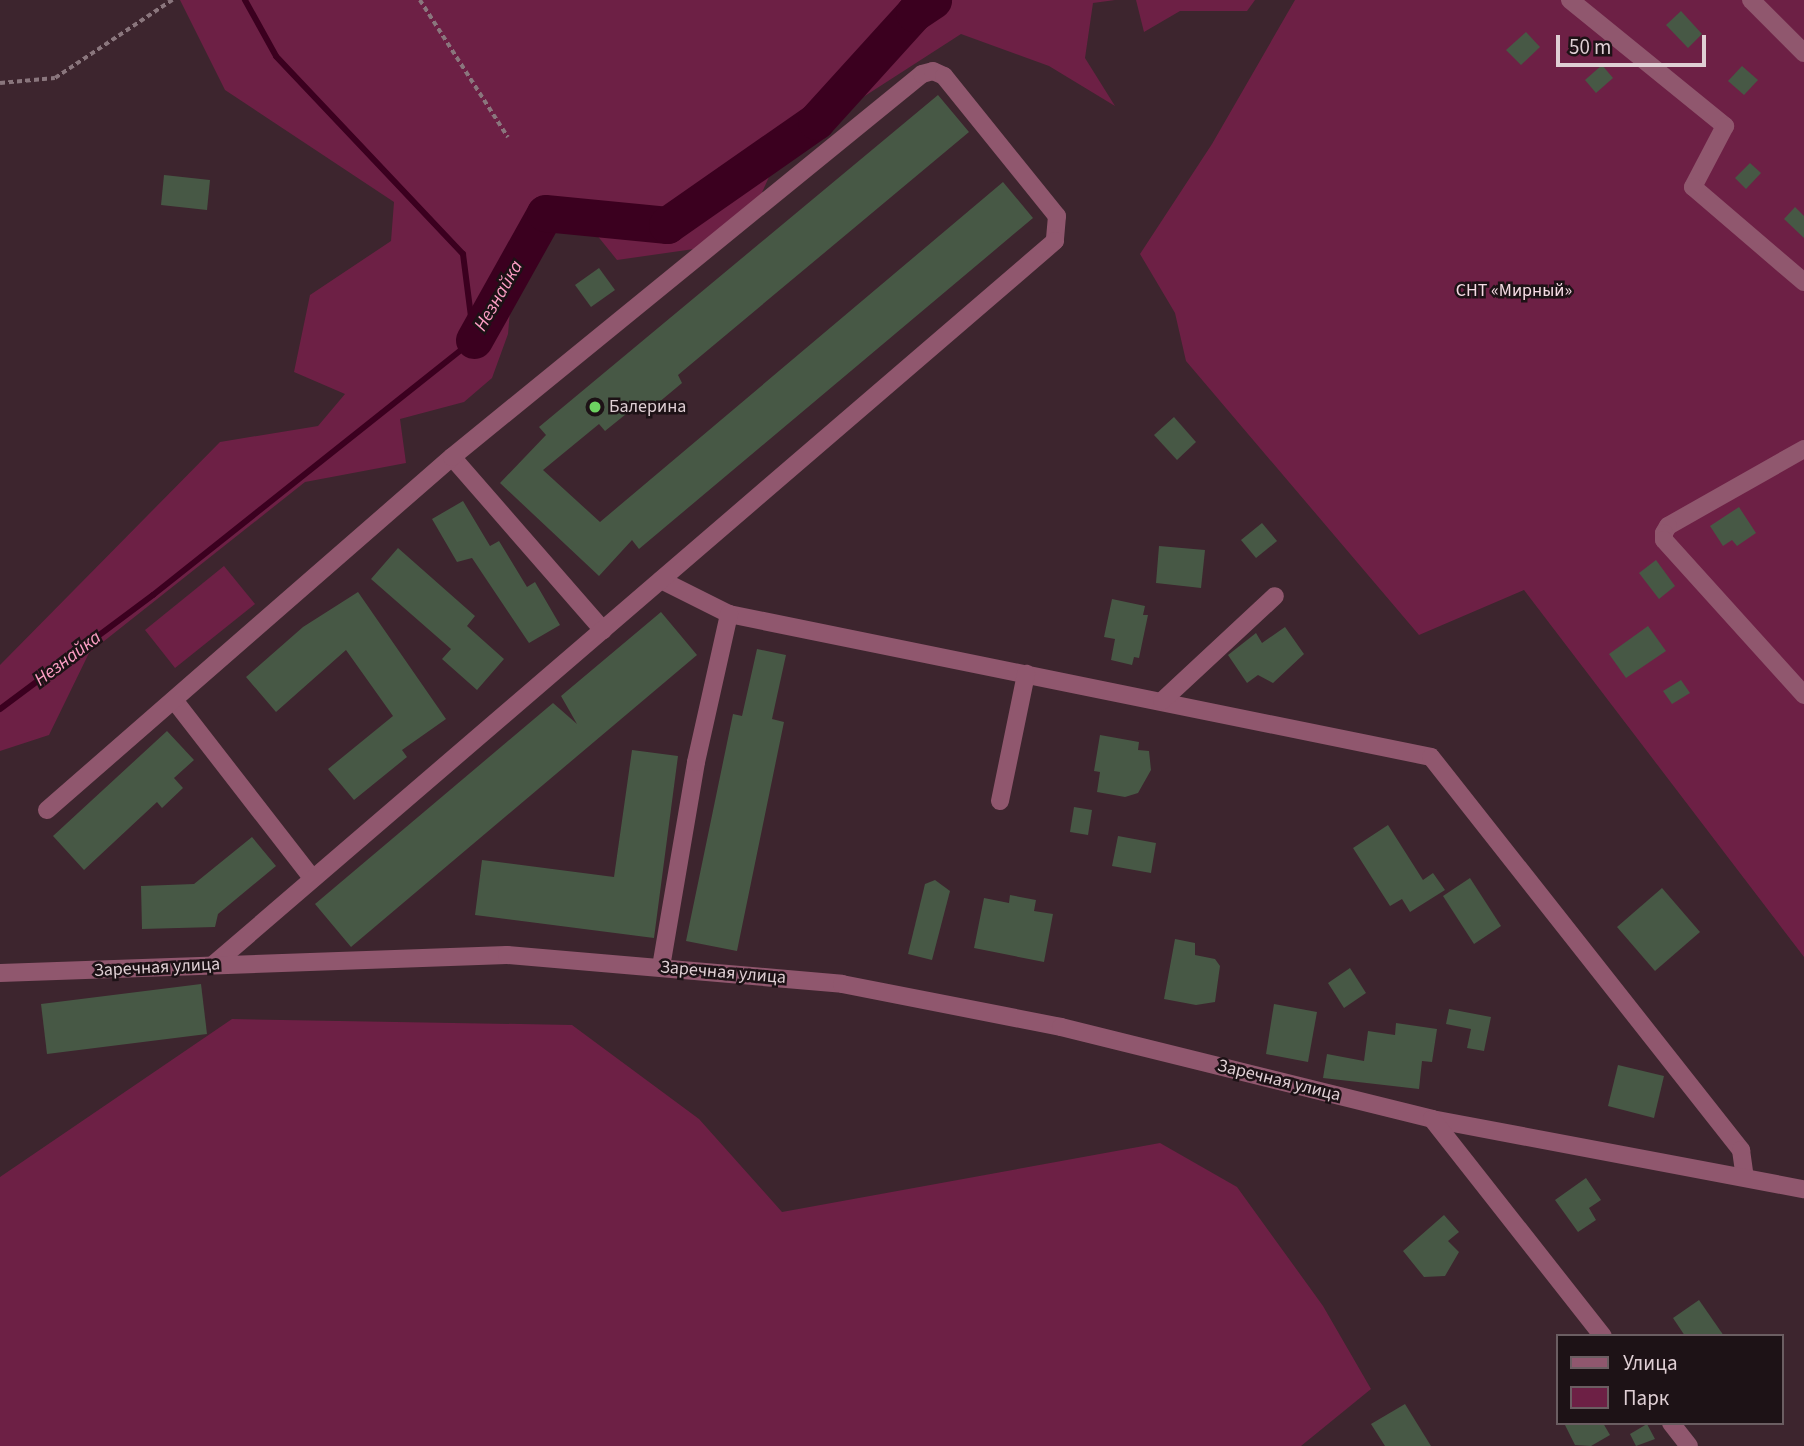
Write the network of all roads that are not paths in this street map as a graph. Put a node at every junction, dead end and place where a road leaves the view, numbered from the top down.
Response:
1 (1570, 0) edge
2 (1751, 0) edge
3 (1804, 53) edge
4 (1804, 282) edge
5 (1804, 449) edge
6 (452, 457) junction
7 (662, 580) junction
8 (1275, 596) dead end
9 (729, 614) junction
10 (603, 630) junction
11 (1026, 674) junction
12 (1804, 695) edge
13 (174, 700) junction
14 (1161, 701) junction
15 (1000, 801) dead end
16 (47, 810) dead end
17 (312, 878) junction
18 (214, 965) junction
19 (661, 967) junction
20 (0, 973) edge
21 (1432, 1119) junction
22 (1745, 1177) junction
23 (1804, 1189) edge
24 (1601, 1334) edge
25 (1673, 1425) edge
26 (1689, 1446) edge

1 - 4 street
2 - 3 street
5 - 12 street
6 - 7 street
6 - 10 street
6 - 13 street
7 - 9 street
7 - 10 street
8 - 14 street
9 - 11 street
9 - 19 street
10 - 17 street
11 - 14 street
11 - 15 street
13 - 16 street
13 - 17 street
14 - 22 street
17 - 18 street
18 - 19 street, Заречная улица
18 - 20 street, Заречная улица
19 - 21 street, Заречная улица
21 - 22 street, Заречная улица
21 - 24 street
22 - 23 street, Заречная улица
25 - 26 street

